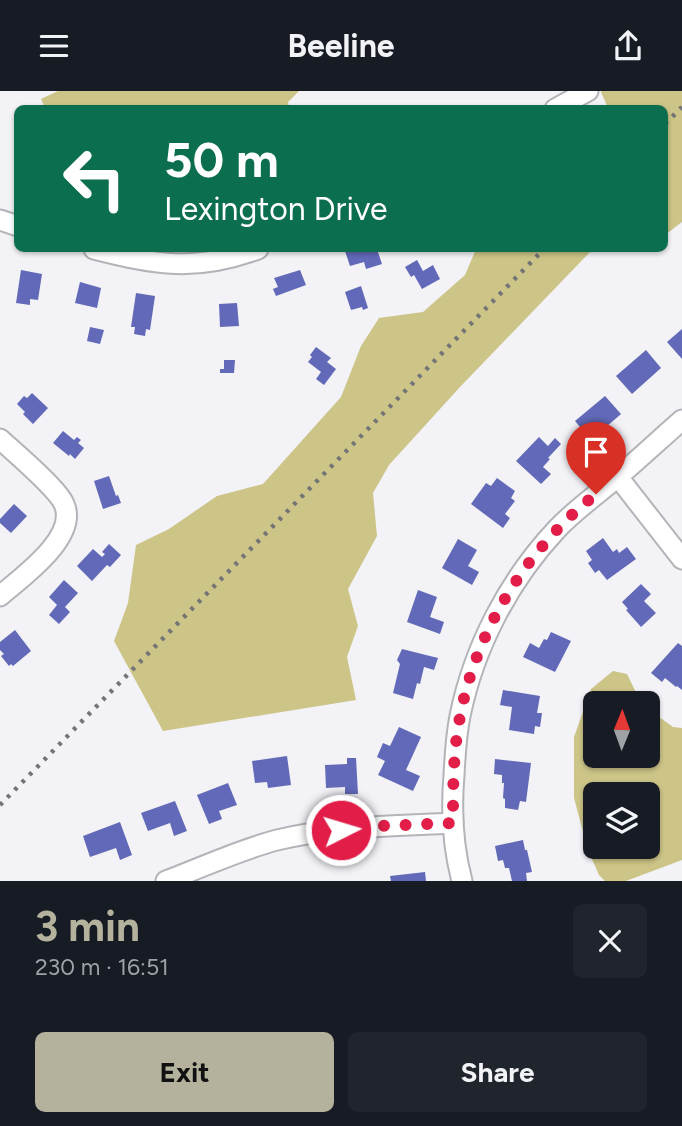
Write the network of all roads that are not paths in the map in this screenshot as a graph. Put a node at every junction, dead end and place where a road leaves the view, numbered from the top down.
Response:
1 (588, 91) edge
2 (562, 105) edge
3 (106, 252) edge
4 (248, 252) edge
5 (682, 420) edge
6 (0, 439) edge
7 (618, 477) junction
8 (682, 559) edge
9 (0, 596) edge
10 (453, 823) junction
11 (166, 881) edge
12 (462, 881) edge

1 - 2 street
3 - 4 street
5 - 7 street
6 - 9 street
7 - 8 street
7 - 10 street
10 - 11 street
10 - 12 street

